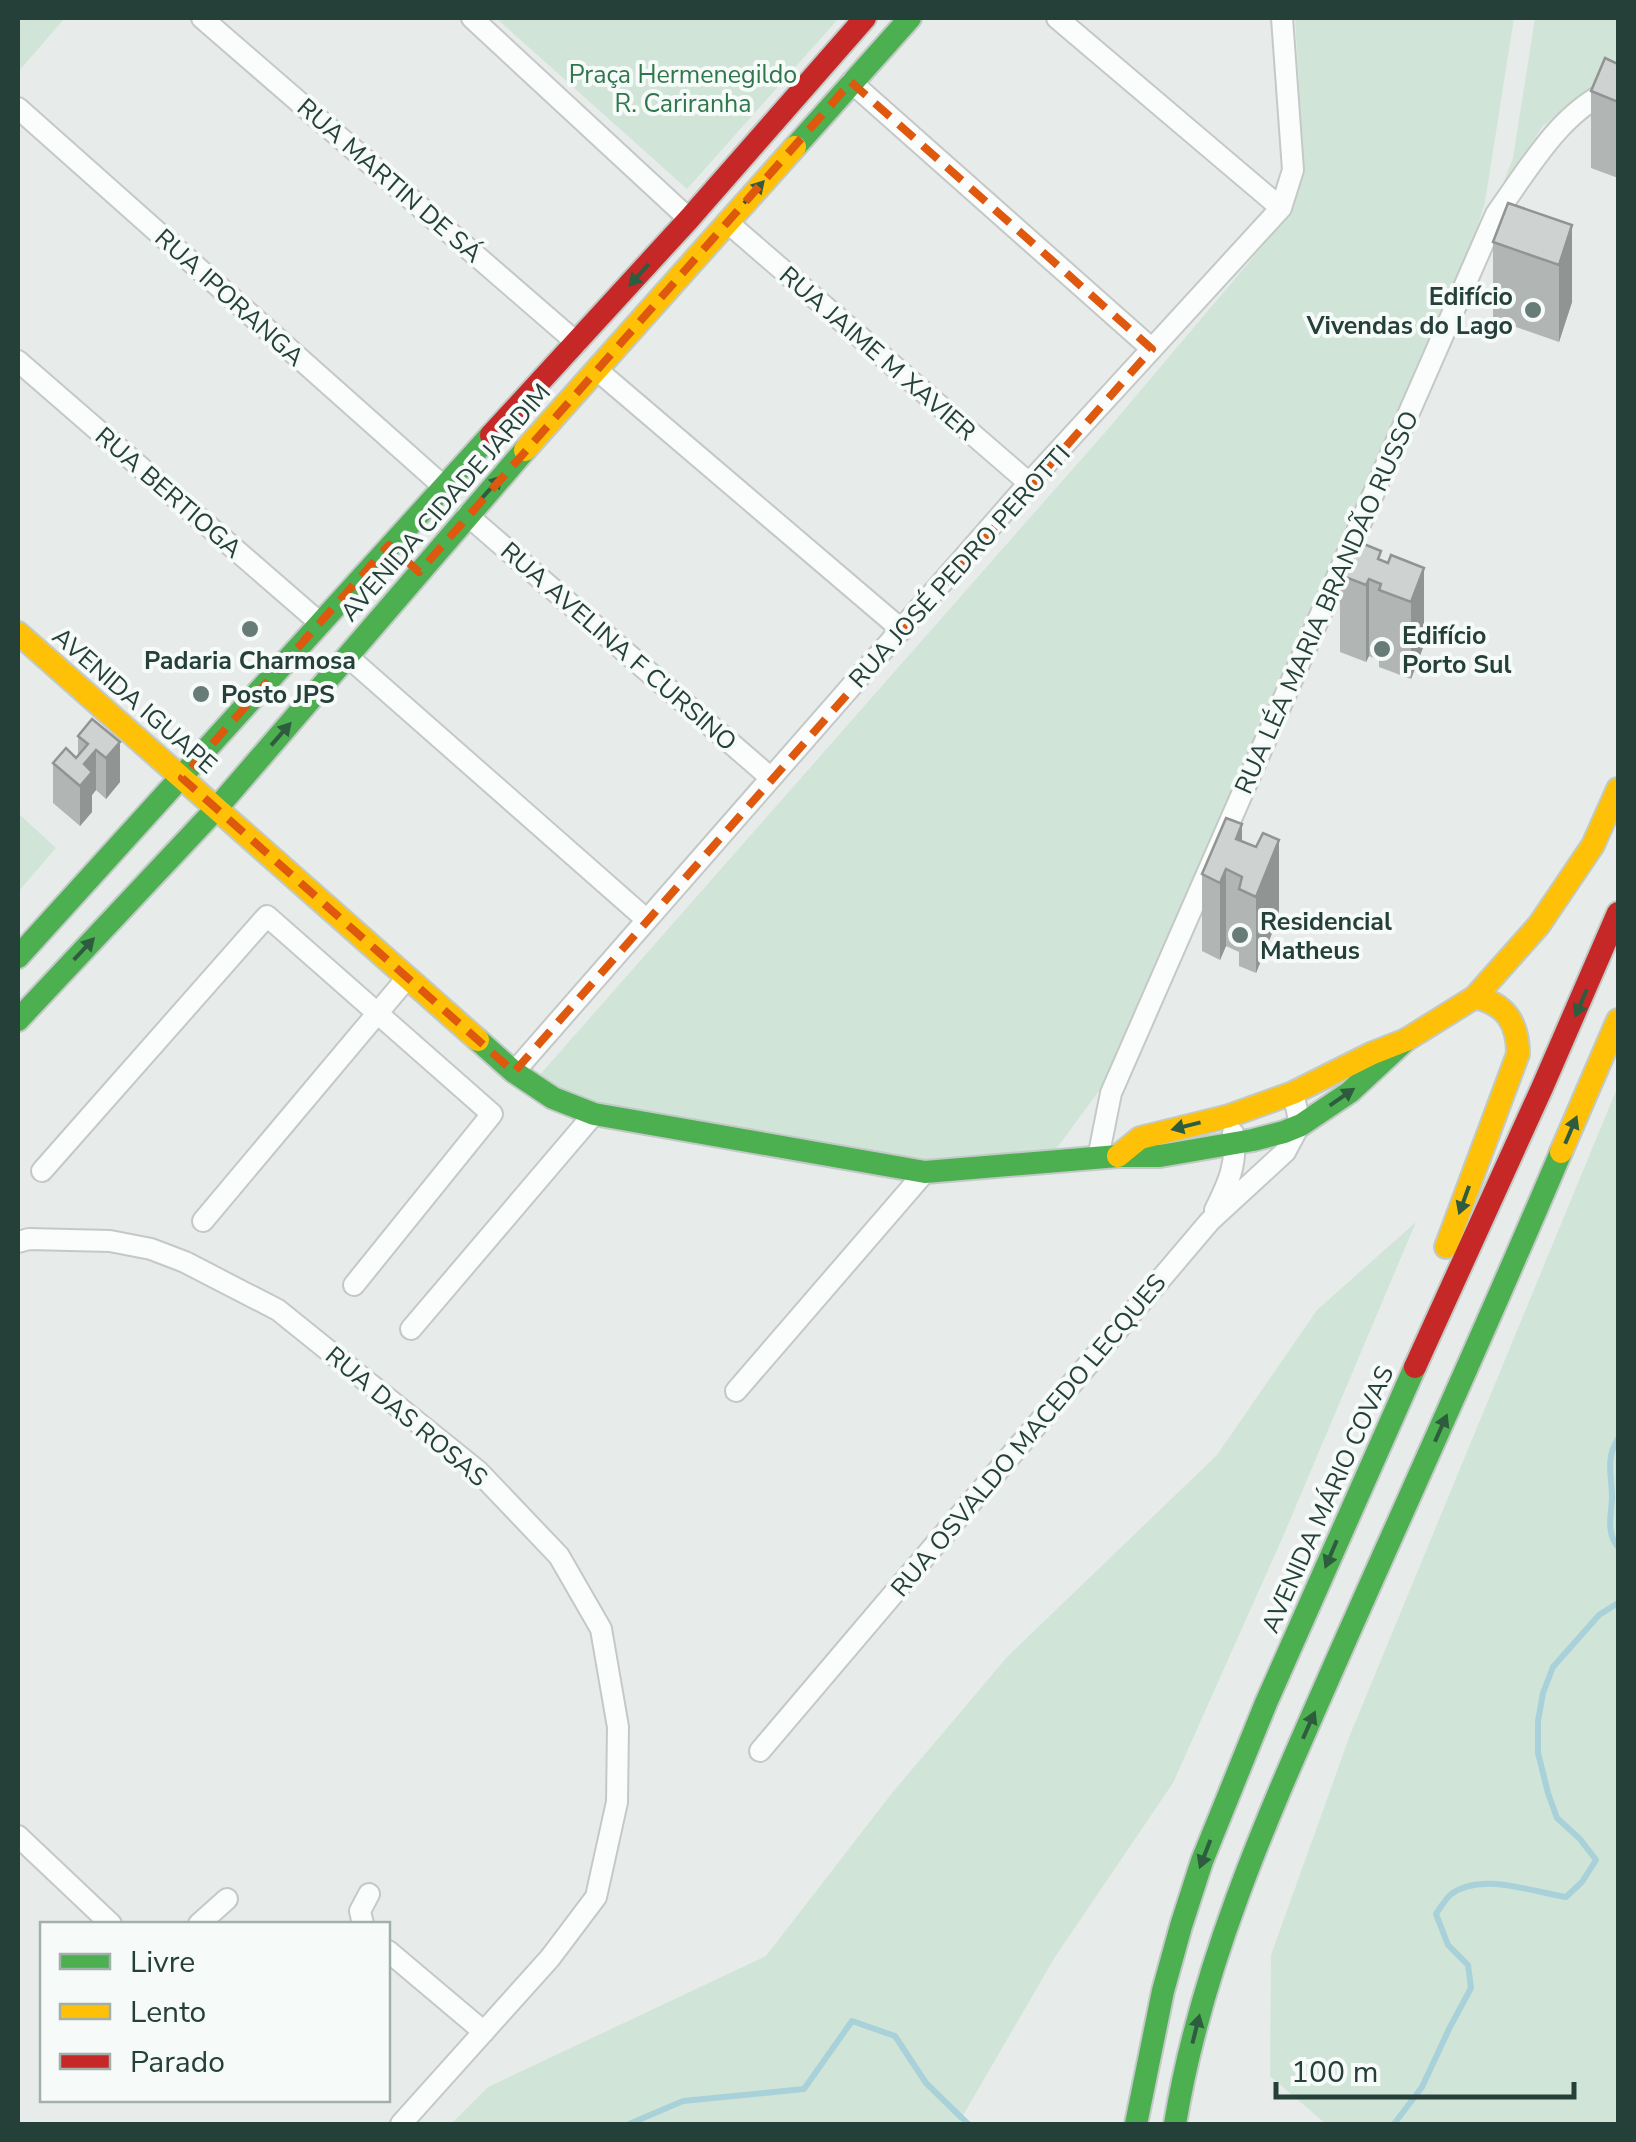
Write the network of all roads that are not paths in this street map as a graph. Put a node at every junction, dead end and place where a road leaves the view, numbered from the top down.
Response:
1 (202, 18) edge
2 (472, 18) edge
3 (864, 18) edge
4 (910, 18) edge
5 (1057, 18) edge
6 (1282, 18) edge
7 (851, 82) junction
8 (1618, 87) edge
9 (18, 108) edge
10 (1281, 208) junction
11 (689, 219) junction
12 (727, 222) junction
13 (578, 343) junction
14 (1152, 349) junction
15 (18, 361) edge
16 (597, 370) junction
17 (1029, 484) junction
18 (443, 486) junction
19 (467, 515) junction
20 (389, 545) junction
21 (419, 572) junction
22 (320, 623) junction
23 (902, 630) junction
24 (18, 633) edge
25 (348, 656) junction
26 (182, 778) junction
27 (771, 778) junction
28 (1618, 789) edge
29 (217, 808) junction
30 (1618, 913) edge
31 (647, 920) junction
32 (18, 957) edge
33 (407, 978) junction
34 (1476, 997) junction
35 (378, 1012) junction
36 (18, 1020) edge
37 (1618, 1020) edge
38 (1406, 1040) junction
39 (514, 1072) junction
40 (1294, 1093) junction
41 (594, 1114) junction
42 (1229, 1116) junction
43 (1300, 1124) junction
44 (1234, 1143) junction
45 (1108, 1157) junction
46 (42, 1170) dead end
47 (925, 1172) junction
48 (203, 1221) dead end
49 (1210, 1221) junction
50 (18, 1242) edge
51 (354, 1285) dead end
52 (411, 1329) dead end
53 (736, 1391) dead end
54 (1362, 1480) junction
55 (760, 1751) dead end
56 (18, 1836) edge
57 (369, 1894) dead end
58 (227, 1899) dead end
59 (109, 1922) edge
60 (202, 1922) edge
61 (363, 1922) edge
62 (390, 1953) edge
63 (484, 2032) junction
64 (401, 2124) edge
65 (1136, 2124) edge
66 (1175, 2124) edge

1 - 13 street, RUA MARTIN DE SÁ
2 - 11 street
3 - 11 main road, AVENIDA CIDADE JARDIM
4 - 7 main road, AVENIDA CIDADE JARDIM
5 - 10 street
6 - 10 street
12 -> 7 main road, AVENIDA CIDADE JARDIM
7 - 14 street
8 - 45 street, RUA LÉA MARIA BRANDÃO RUSSO
9 - 18 street, RUA IPORANGA
10 - 14 street, RUA JOSÉ PEDRO PEROTTI
11 -> 13 main road, AVENIDA CIDADE JARDIM
12 - 16 main road, AVENIDA CIDADE JARDIM
12 - 17 street, RUA JAIME M XAVIER
13 - 18 main road, AVENIDA CIDADE JARDIM
14 - 17 street, RUA JOSÉ PEDRO PEROTTI
15 - 22 street, RUA BERTIOGA
19 -> 16 main road, AVENIDA CIDADE JARDIM
16 - 23 street
17 - 23 street, RUA JOSÉ PEDRO PEROTTI
18 - 20 main road, AVENIDA CIDADE JARDIM
19 - 21 main road, AVENIDA CIDADE JARDIM
19 - 27 street, RUA AVELINA F CURSINO
20 - 21 main road
20 - 22 main road, AVENIDA CIDADE JARDIM
21 - 25 main road, AVENIDA CIDADE JARDIM
22 - 26 main road, AVENIDA CIDADE JARDIM
23 - 27 street, RUA JOSÉ PEDRO PEROTTI
24 - 26 main road, AVENIDA IGUAPE
29 -> 25 main road, AVENIDA CIDADE JARDIM
25 - 31 street
26 - 29 main road, AVENIDA IGUAPE
26 - 32 main road, AVENIDA CIDADE JARDIM
27 - 31 street, RUA JOSÉ PEDRO PEROTTI
28 - 34 main road
29 - 33 main road, AVENIDA IGUAPE
36 -> 29 main road, AVENIDA CIDADE JARDIM
30 -> 54 main road, AVENIDA MÁRIO COVAS
31 - 39 street, RUA JOSÉ PEDRO PEROTTI
33 - 35 street
33 - 39 main road, AVENIDA IGUAPE
34 - 38 main road
34 -> 54 main road
35 - 46 street
35 - 48 street
35 - 51 street
66 -> 37 main road
38 - 40 main road
43 -> 38 main road, AVENIDA IGUAPE
39 - 41 main road, AVENIDA IGUAPE
40 - 42 main road
40 - 43 street
41 - 47 main road, AVENIDA IGUAPE
41 - 52 street
42 - 44 street
42 -> 45 main road
43 - 44 main road, AVENIDA IGUAPE
43 - 49 street, RUA OSVALDO MACEDO LECQUES
44 - 45 main road, AVENIDA IGUAPE
44 - 49 street
45 - 47 main road, AVENIDA IGUAPE
47 - 53 street
49 - 55 street, RUA OSVALDO MACEDO LECQUES
50 - 63 street, RUA DAS ROSAS
54 -> 65 main road, AVENIDA MÁRIO COVAS
56 - 59 street
57 - 61 street
58 - 60 street
62 - 63 street
63 - 64 street, RUA DAS ROSAS

